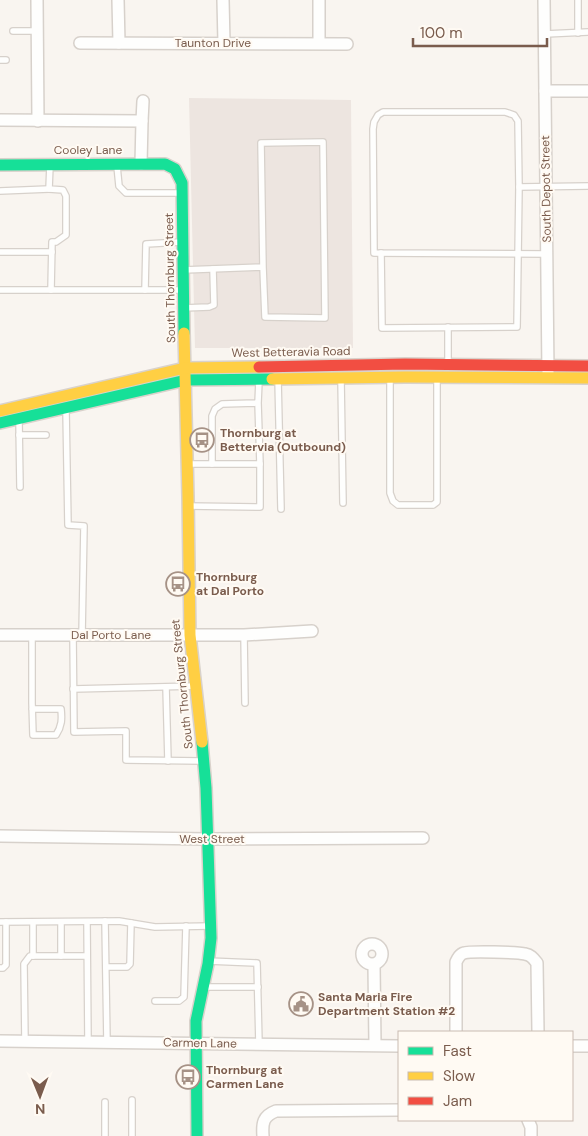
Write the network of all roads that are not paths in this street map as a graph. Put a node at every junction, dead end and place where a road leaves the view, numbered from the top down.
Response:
1 (37, 0) edge
2 (118, 0) edge
3 (223, 0) edge
4 (319, 0) edge
5 (544, 0) edge
6 (578, 0) edge
7 (13, 31) dead end
8 (37, 31) junction
9 (588, 32) edge
10 (578, 33) junction
11 (545, 34) junction
12 (80, 43) dead end
13 (119, 43) junction
14 (224, 43) junction
15 (320, 43) junction
16 (348, 44) dead end
17 (545, 91) junction
18 (588, 91) edge
19 (142, 101) dead end
20 (0, 120) edge
21 (38, 121) junction
22 (142, 121) junction
23 (0, 164) edge
24 (50, 164) junction
25 (116, 164) junction
26 (141, 164) junction
27 (175, 169) joint
28 (546, 186) junction
29 (588, 186) edge
30 (519, 187) junction
31 (49, 189) junction
32 (0, 191) edge
33 (182, 193) junction
34 (183, 242) junction
35 (0, 252) edge
36 (52, 252) junction
37 (381, 253) junction
38 (519, 254) junction
39 (547, 254) junction
40 (263, 267) junction
41 (213, 269) junction
42 (183, 270) junction
43 (0, 290) edge
44 (51, 290) junction
45 (145, 290) junction
46 (183, 290) junction
47 (183, 308) junction
48 (448, 327) junction
49 (448, 365) junction
50 (588, 366) edge
51 (185, 368) junction
52 (548, 372) junction
53 (390, 377) junction
54 (437, 377) junction
55 (341, 378) junction
56 (588, 378) edge
57 (259, 379) junction
58 (278, 379) junction
59 (186, 380) junction
60 (258, 404) junction
61 (66, 408) junction
62 (1, 409) edge
63 (19, 419) junction
64 (0, 423) edge
65 (19, 435) junction
66 (46, 435) dead end
67 (188, 464) junction
68 (212, 464) junction
69 (260, 464) junction
70 (20, 487) dead end
71 (343, 503) dead end
72 (188, 506) junction
73 (281, 509) dead end
74 (312, 631) dead end
75 (0, 635) edge
76 (32, 635) junction
77 (77, 635) junction
78 (190, 635) junction
79 (244, 635) junction
80 (196, 686) junction
81 (166, 687) junction
82 (73, 689) junction
83 (245, 703) dead end
84 (32, 708) junction
85 (168, 761) junction
86 (204, 761) junction
87 (0, 836) edge
88 (423, 838) dead end
89 (208, 839) junction
90 (105, 921) junction
91 (3, 922) edge
92 (33, 922) junction
93 (61, 922) junction
94 (86, 922) junction
95 (131, 923) junction
96 (186, 926) junction
97 (210, 926) junction
98 (3, 941) edge
99 (33, 956) junction
100 (61, 956) junction
101 (87, 956) junction
102 (208, 961) junction
103 (374, 965) dead end
104 (106, 967) junction
105 (0, 968) edge
106 (203, 987) junction
107 (258, 987) junction
108 (155, 1001) dead end
109 (456, 1031) edge
110 (538, 1031) edge
111 (0, 1041) edge
112 (25, 1042) junction
113 (88, 1042) junction
114 (106, 1042) junction
115 (197, 1043) junction
116 (259, 1044) junction
117 (375, 1045) junction
118 (398, 1046) edge
119 (573, 1046) edge
120 (588, 1046) edge
121 (132, 1100) dead end
122 (105, 1102) dead end
123 (398, 1110) edge
124 (528, 1121) edge
125 (105, 1136) edge
126 (132, 1136) edge
127 (197, 1136) edge
128 (263, 1136) edge
129 (530, 1136) edge

1 - 8 street
2 - 13 street
3 - 14 street
4 - 15 street
5 - 11 street, South Depot Street
6 - 10 lane
7 - 8 lane
8 - 21 street
9 - 10 lane
10 - 11 lane
11 - 17 street, South Depot Street
12 - 13 street, Taunton Drive
13 - 14 street, Taunton Drive
14 - 15 street, Taunton Drive
15 - 16 street, Taunton Drive
17 - 18 street
17 - 28 street, South Depot Street
19 - 22 street
20 - 21 street
21 - 22 street
22 - 26 street
23 - 24 main road, Cooley Lane
24 - 25 main road, Cooley Lane
24 - 31 lane
25 - 26 main road, Cooley Lane
25 - 33 lane
26 - 27 main road, Cooley Lane
27 - 33 main road, South Thornburg Street
28 - 29 lane
28 - 30 lane
28 - 39 street, South Depot Street
30 - 37 lane
30 - 38 lane
31 - 32 lane
31 - 36 lane
33 - 34 main road, South Thornburg Street
34 - 42 main road, South Thornburg Street
34 - 45 lane
35 - 36 lane
36 - 44 lane
37 - 38 lane
37 - 48 lane
38 - 39 lane
38 - 48 lane
39 - 52 street, South Depot Street
40 - 40 lane
40 - 41 lane
41 - 42 lane
41 - 47 lane
42 - 46 main road, South Thornburg Street
43 - 44 lane
44 - 45 lane
45 - 46 lane
46 - 47 main road, South Thornburg Street
47 - 51 main road, South Thornburg Street
48 - 49 lane
49 - 51 main road, West Betteravia Road
49 - 52 main road, West Betteravia Road
50 - 52 main road, West Betteravia Road
51 - 59 main road, South Thornburg Street
51 - 62 main road, West Betteravia Road
52 - 54 main road, West Betteravia Road
52 - 56 main road, West Betteravia Road
53 - 54 main road, West Betteravia Road
53 - 54 lane
53 - 55 main road, West Betteravia Road
55 - 58 main road, West Betteravia Road
55 - 71 lane
57 - 58 main road, West Betteravia Road
57 - 59 main road, West Betteravia Road
57 - 60 lane
58 - 73 lane
59 - 61 main road, West Betteravia Road
59 - 67 main road, South Thornburg Street
60 - 68 lane
60 - 69 lane
61 - 63 main road, West Betteravia Road
61 - 77 lane
63 - 64 main road, West Betteravia Road
63 - 65 lane
65 - 66 lane
65 - 70 lane
67 - 68 lane
67 - 72 main road, South Thornburg Street
68 - 69 lane
69 - 72 lane
72 - 78 main road, South Thornburg Street
74 - 79 street, Dal Porto Lane
75 - 76 street, Dal Porto Lane
76 - 77 street, Dal Porto Lane
76 - 84 lane
77 - 78 street, Dal Porto Lane
77 - 82 lane
78 - 79 street, Dal Porto Lane
78 - 80 main road, South Thornburg Street
79 - 83 lane
80 - 81 lane
80 - 86 main road, South Thornburg Street
81 - 82 lane
81 - 85 lane
82 - 85 lane
84 - 84 lane
85 - 86 lane
86 - 89 main road, South Thornburg Street
87 - 89 street, West Street
88 - 89 street, West Street
89 - 97 main road, South Thornburg Street
90 - 94 lane
90 - 95 lane
90 - 104 lane
91 - 92 lane
91 - 98 lane
92 - 93 lane
92 - 99 lane
93 - 94 lane
93 - 100 lane
94 - 101 lane
95 - 96 lane
95 - 104 lane
96 - 97 lane
96 - 108 lane
97 - 102 main road, South Thornburg Street
98 - 105 lane
99 - 100 lane
99 - 112 lane
100 - 101 lane
101 - 113 lane
102 - 106 main road, South Thornburg Street
102 - 107 lane
103 - 117 street
104 - 114 lane
106 - 107 lane
106 - 115 main road, South Thornburg Street
107 - 116 lane
109 - 110 street
111 - 112 street, Carmen Lane
112 - 113 street, Carmen Lane
113 - 114 street, Carmen Lane
114 - 115 street, Carmen Lane
115 - 116 street, Carmen Lane
115 - 127 main road, South Thornburg Street
116 - 117 street, Carmen Lane
117 - 118 street, Carmen Lane
119 - 120 street
121 - 126 lane
122 - 125 lane
123 - 128 street
124 - 129 street

